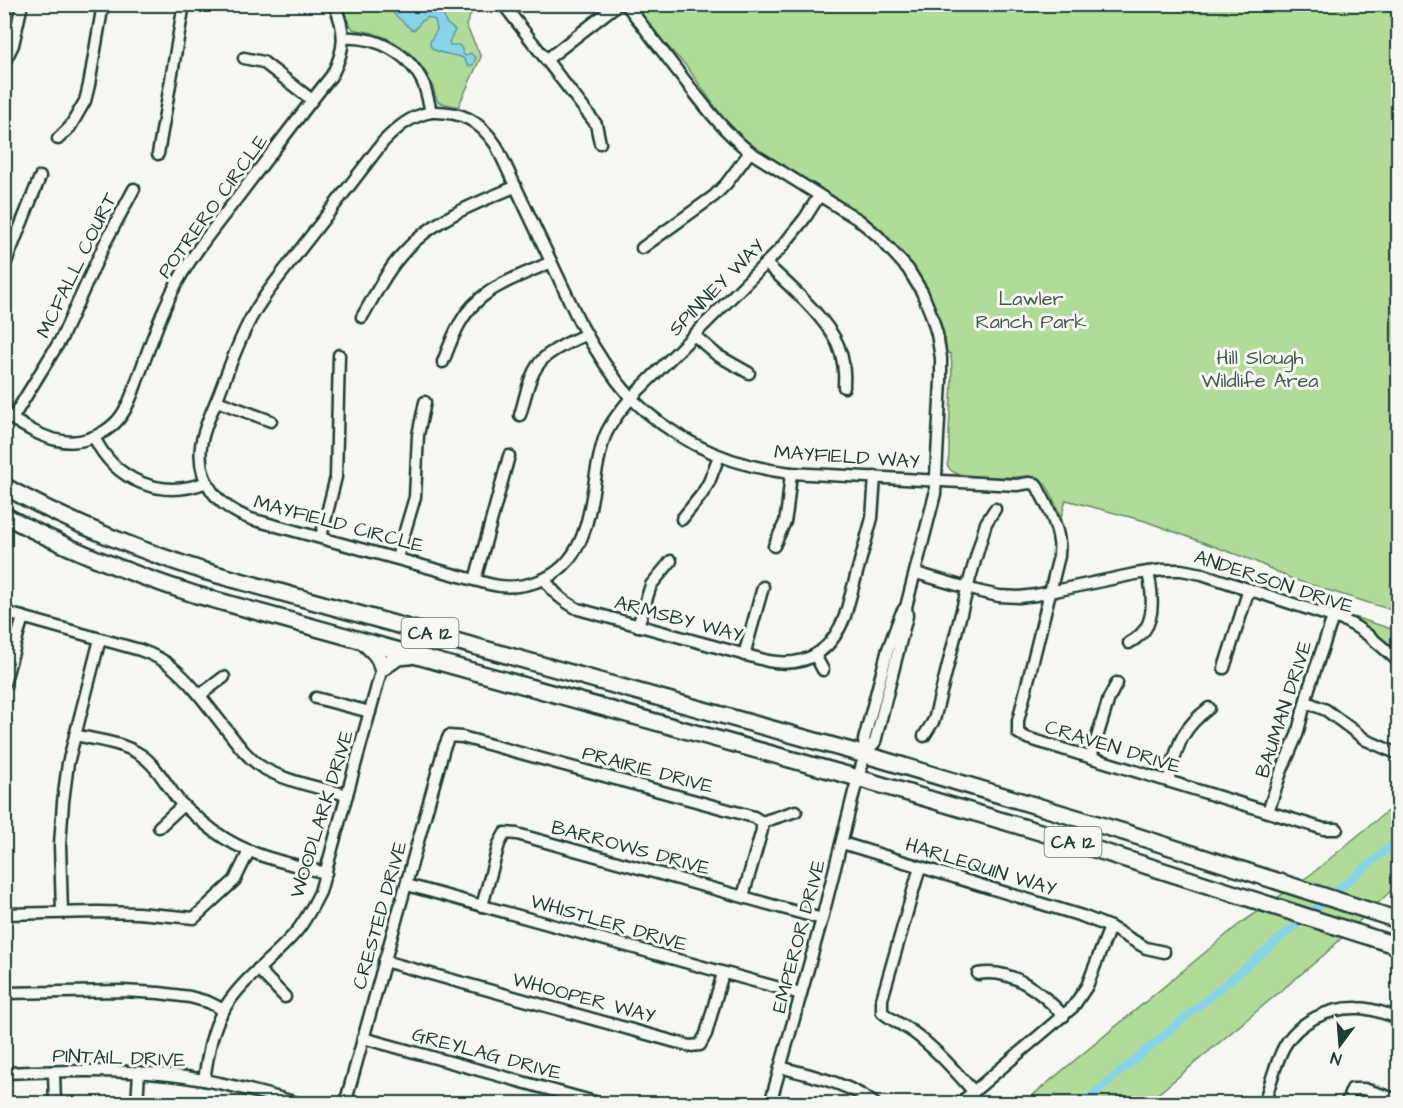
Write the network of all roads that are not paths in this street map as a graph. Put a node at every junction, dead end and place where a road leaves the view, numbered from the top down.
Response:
1 (22, 4) edge
2 (103, 4) edge
3 (184, 4) edge
4 (334, 4) edge
5 (503, 4) edge
6 (618, 4) edge
7 (626, 4) edge
8 (343, 38) junction
9 (244, 58) dead end
10 (546, 60) junction
11 (4, 63) edge
12 (312, 100) junction
13 (432, 112) junction
14 (58, 140) dead end
15 (600, 143) dead end
16 (750, 152) junction
17 (158, 154) dead end
18 (40, 177) dead end
19 (515, 187) junction
20 (134, 189) dead end
21 (819, 196) junction
22 (642, 248) dead end
23 (551, 262) junction
24 (766, 264) junction
25 (4, 267) edge
26 (362, 317) dead end
27 (586, 334) junction
28 (694, 335) junction
29 (339, 355) dead end
30 (443, 362) dead end
31 (749, 373) dead end
32 (844, 387) dead end
33 (631, 398) junction
34 (217, 401) junction
35 (426, 402) dead end
36 (520, 415) dead end
37 (8, 416) edge
38 (270, 421) dead end
39 (94, 437) junction
40 (510, 456) dead end
41 (719, 456) junction
42 (791, 473) junction
43 (875, 477) junction
44 (936, 480) junction
45 (207, 482) junction
46 (4, 486) edge
47 (995, 508) dead end
48 (4, 515) edge
49 (682, 519) dead end
50 (321, 537) junction
51 (774, 546) dead end
52 (397, 558) junction
53 (671, 561) dead end
54 (1148, 572) junction
55 (916, 573) junction
56 (545, 579) junction
57 (475, 580) junction
58 (763, 587) dead end
59 (967, 588) junction
60 (1249, 589) junction
61 (1050, 592) junction
62 (4, 612) edge
63 (23, 617) junction
64 (1333, 617) junction
65 (638, 626) junction
66 (100, 639) junction
67 (362, 641) junction
68 (1129, 643) dead end
69 (744, 655) junction
70 (815, 655) junction
71 (416, 656) junction
72 (1398, 661) edge
73 (382, 668) junction
74 (1224, 668) dead end
75 (823, 670) dead end
76 (224, 678) dead end
77 (1117, 683) dead end
78 (4, 684) edge
79 (200, 695) junction
80 (316, 698) dead end
81 (1305, 702) junction
82 (1209, 708) dead end
83 (370, 712) junction
84 (75, 735) junction
85 (449, 736) joint
86 (924, 736) dead end
87 (866, 754) junction
88 (1398, 754) edge
89 (1091, 758) junction
90 (858, 778) junction
91 (1168, 781) junction
92 (347, 795) junction
93 (183, 805) junction
94 (796, 811) dead end
95 (1268, 812) junction
96 (762, 822) junction
97 (159, 827) dead end
98 (1337, 829) dead end
99 (842, 843) junction
100 (249, 851) junction
101 (920, 867) junction
102 (326, 873) junction
103 (407, 885) junction
104 (743, 896) junction
105 (482, 906) junction
106 (62, 912) junction
107 (4, 914) edge
108 (822, 918) junction
109 (1398, 920) edge
110 (1110, 927) junction
111 (1398, 946) edge
112 (1164, 952) dead end
113 (384, 961) junction
114 (258, 969) junction
115 (723, 973) junction
116 (978, 974) dead end
117 (4, 993) edge
118 (801, 994) junction
119 (285, 997) dead end
120 (224, 1010) junction
121 (1064, 1016) junction
122 (1398, 1018) edge
123 (363, 1038) junction
124 (780, 1067) junction
125 (54, 1072) junction
126 (139, 1072) junction
127 (4, 1073) edge
128 (204, 1080) junction
129 (974, 1092) junction
130 (264, 1099) edge
131 (1398, 1100) edge
132 (55, 1104) edge
133 (137, 1104) edge
134 (301, 1104) edge
135 (345, 1104) edge
136 (602, 1104) edge
137 (770, 1104) edge
138 (875, 1104) edge
139 (959, 1104) edge
140 (1264, 1104) edge
141 (1346, 1104) edge

1 - 11 street
2 - 14 street
3 - 17 street
4 - 8 street, POTRERO CIRCLE
5 - 10 street
6 - 10 street
7 - 16 street, EMPEROR DRIVE
8 - 12 street, POTRERO CIRCLE
8 - 13 street
9 - 12 street
10 - 15 street
12 - 39 street, POTRERO CIRCLE
13 - 19 street, MAYFIELD CIRCLE
13 - 34 street, MAYFIELD CIRCLE
16 - 21 street, EMPEROR DRIVE
16 - 22 street
18 - 25 street
19 - 23 street, MAYFIELD CIRCLE
19 - 26 street
20 - 37 street, MCFALL COURT
21 - 24 street, SPINNEY WAY
21 - 44 street, EMPEROR DRIVE
23 - 27 street, MAYFIELD CIRCLE
23 - 30 street
24 - 28 street, SPINNEY WAY
24 - 32 street
27 - 33 street, MAYFIELD CIRCLE
27 - 36 street
28 - 31 street
28 - 33 street, SPINNEY WAY
29 - 50 street
33 - 41 street, MAYFIELD WAY
33 - 56 street, MAYFIELD CIRCLE
34 - 38 street
34 - 45 street, MAYFIELD CIRCLE
35 - 52 street
37 - 39 street, POTRERO CIRCLE
39 - 45 street
40 - 57 street
41 - 42 street, MAYFIELD WAY
41 - 49 street
42 - 43 street, MAYFIELD WAY
42 - 51 street
43 - 44 street, MAYFIELD WAY
43 - 70 street
44 - 55 street, EMPEROR DRIVE
44 - 61 street, MAYFIELD WAY
45 - 50 street, MAYFIELD CIRCLE
46 - 87 highway, CA 12
47 - 59 street
48 - 67 highway, CA 12
50 - 52 street, MAYFIELD CIRCLE
52 - 57 street, MAYFIELD CIRCLE
53 - 65 street
54 - 60 street, ANDERSON DRIVE
54 - 61 street, ANDERSON DRIVE
54 - 68 street
55 - 59 street, ANDERSON DRIVE
55 - 87 street, EMPEROR DRIVE
56 - 57 street, MAYFIELD CIRCLE
56 - 65 street, ARMSBY WAY
58 - 69 street
59 - 61 street, ANDERSON DRIVE
59 - 86 street
60 - 64 street, ANDERSON DRIVE
60 - 74 street
61 - 89 street, CRAVEN DRIVE
62 - 63 street
63 - 66 street
63 - 78 street
64 - 72 street, ANDERSON DRIVE
64 - 81 street, BAUMAN DRIVE
65 - 69 street, ARMSBY WAY
66 - 79 street
66 - 84 street
67 - 71 highway, CA 12
67 - 73 highway
69 - 70 street, ARMSBY WAY
70 - 75 street
71 - 73 highway
71 - 90 highway, CA 12
73 - 83 street, WOODLARK DRIVE
76 - 79 street
77 - 89 street
79 - 92 street
80 - 83 street
81 - 88 street
81 - 95 street, BAUMAN DRIVE
82 - 91 street
83 - 92 street, WOODLARK DRIVE
84 - 93 street
84 - 106 street
85 - 96 street, PRAIRIE DRIVE
85 - 103 street, CRESTED DRIVE
87 - 90 street, EMPEROR DRIVE
87 - 109 highway, CA 12
89 - 91 street, CRAVEN DRIVE
90 - 99 street, EMPEROR DRIVE
90 - 111 highway, CA 12
91 - 95 street, CRAVEN DRIVE
92 - 102 street, WOODLARK DRIVE
93 - 97 street
93 - 100 street
94 - 96 street
95 - 98 street, CRAVEN DRIVE
96 - 104 street
99 - 101 street, HARLEQUIN WAY
99 - 108 street, EMPEROR DRIVE
100 - 102 street
100 - 106 street
101 - 110 street, HARLEQUIN WAY
101 - 129 street
102 - 114 street, WOODLARK DRIVE
103 - 105 street, WHISTLER DRIVE
103 - 113 street, CRESTED DRIVE
104 - 105 street, BARROWS DRIVE
104 - 108 street, BARROWS DRIVE
105 - 115 street, WHISTLER DRIVE
106 - 107 street
108 - 118 street, EMPEROR DRIVE
110 - 112 street, HARLEQUIN WAY
110 - 121 street
113 - 115 street, WHOOPER WAY
113 - 123 street, CRESTED DRIVE
114 - 119 street
114 - 120 street, WOODLARK DRIVE
115 - 118 street, WHISTLER DRIVE
116 - 121 street
117 - 120 street
118 - 124 street, EMPEROR DRIVE
120 - 128 street, WOODLARK DRIVE
121 - 129 street
122 - 140 street
123 - 135 street, CRESTED DRIVE
123 - 136 street, GREYLAG DRIVE
124 - 137 street, EMPEROR DRIVE
124 - 138 street
125 - 126 street, PINTAIL DRIVE
125 - 127 street, PINTAIL DRIVE
125 - 132 street
126 - 128 street, PINTAIL DRIVE
126 - 133 street
128 - 130 street, PINTAIL DRIVE
129 - 139 street
130 - 134 street, PINTAIL DRIVE
131 - 141 street

